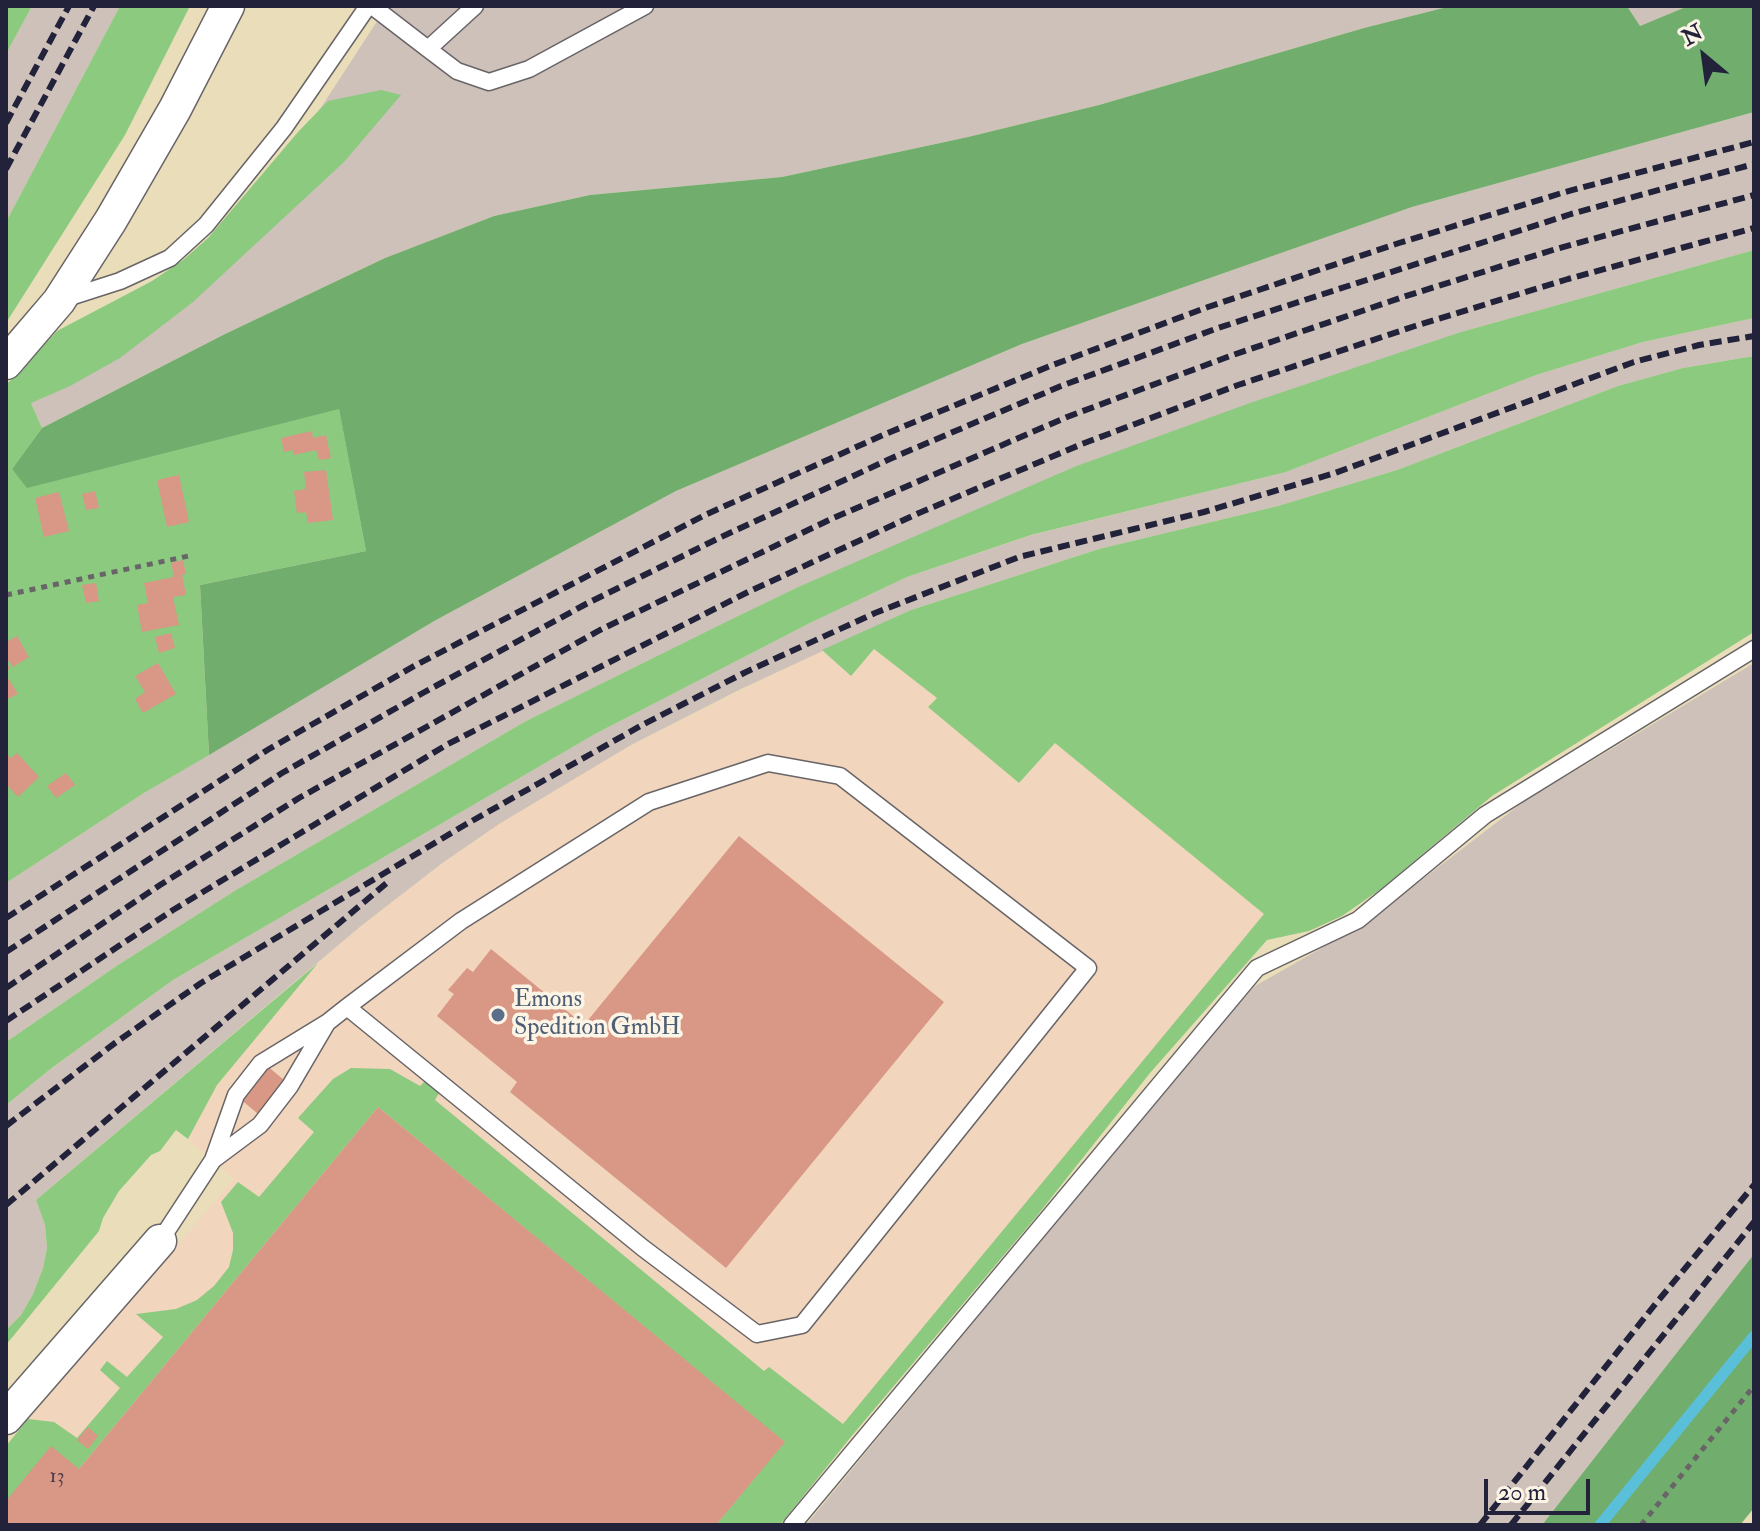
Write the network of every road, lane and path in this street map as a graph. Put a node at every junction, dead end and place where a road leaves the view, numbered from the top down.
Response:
1 (228, 6) edge
2 (370, 6) edge
3 (475, 6) edge
4 (645, 6) edge
5 (428, 49) junction
6 (59, 301) junction
7 (6, 363) edge
8 (193, 555) dead end
9 (6, 595) edge
10 (1754, 649) edge
11 (347, 1007) junction
12 (328, 1022) junction
13 (213, 1160) junction
14 (160, 1241) joint
15 (1754, 1386) edge
16 (6, 1418) edge
17 (792, 1525) edge
18 (1641, 1525) edge

1 - 6 street
2 - 5 lane
2 - 6 lane
3 - 5 lane
4 - 5 lane
6 - 7 street
8 - 9 path
10 - 17 lane
11 - 11 lane
11 - 12 lane
12 - 13 lane
12 - 13 lane
13 - 14 lane
14 - 16 street
15 - 18 path

